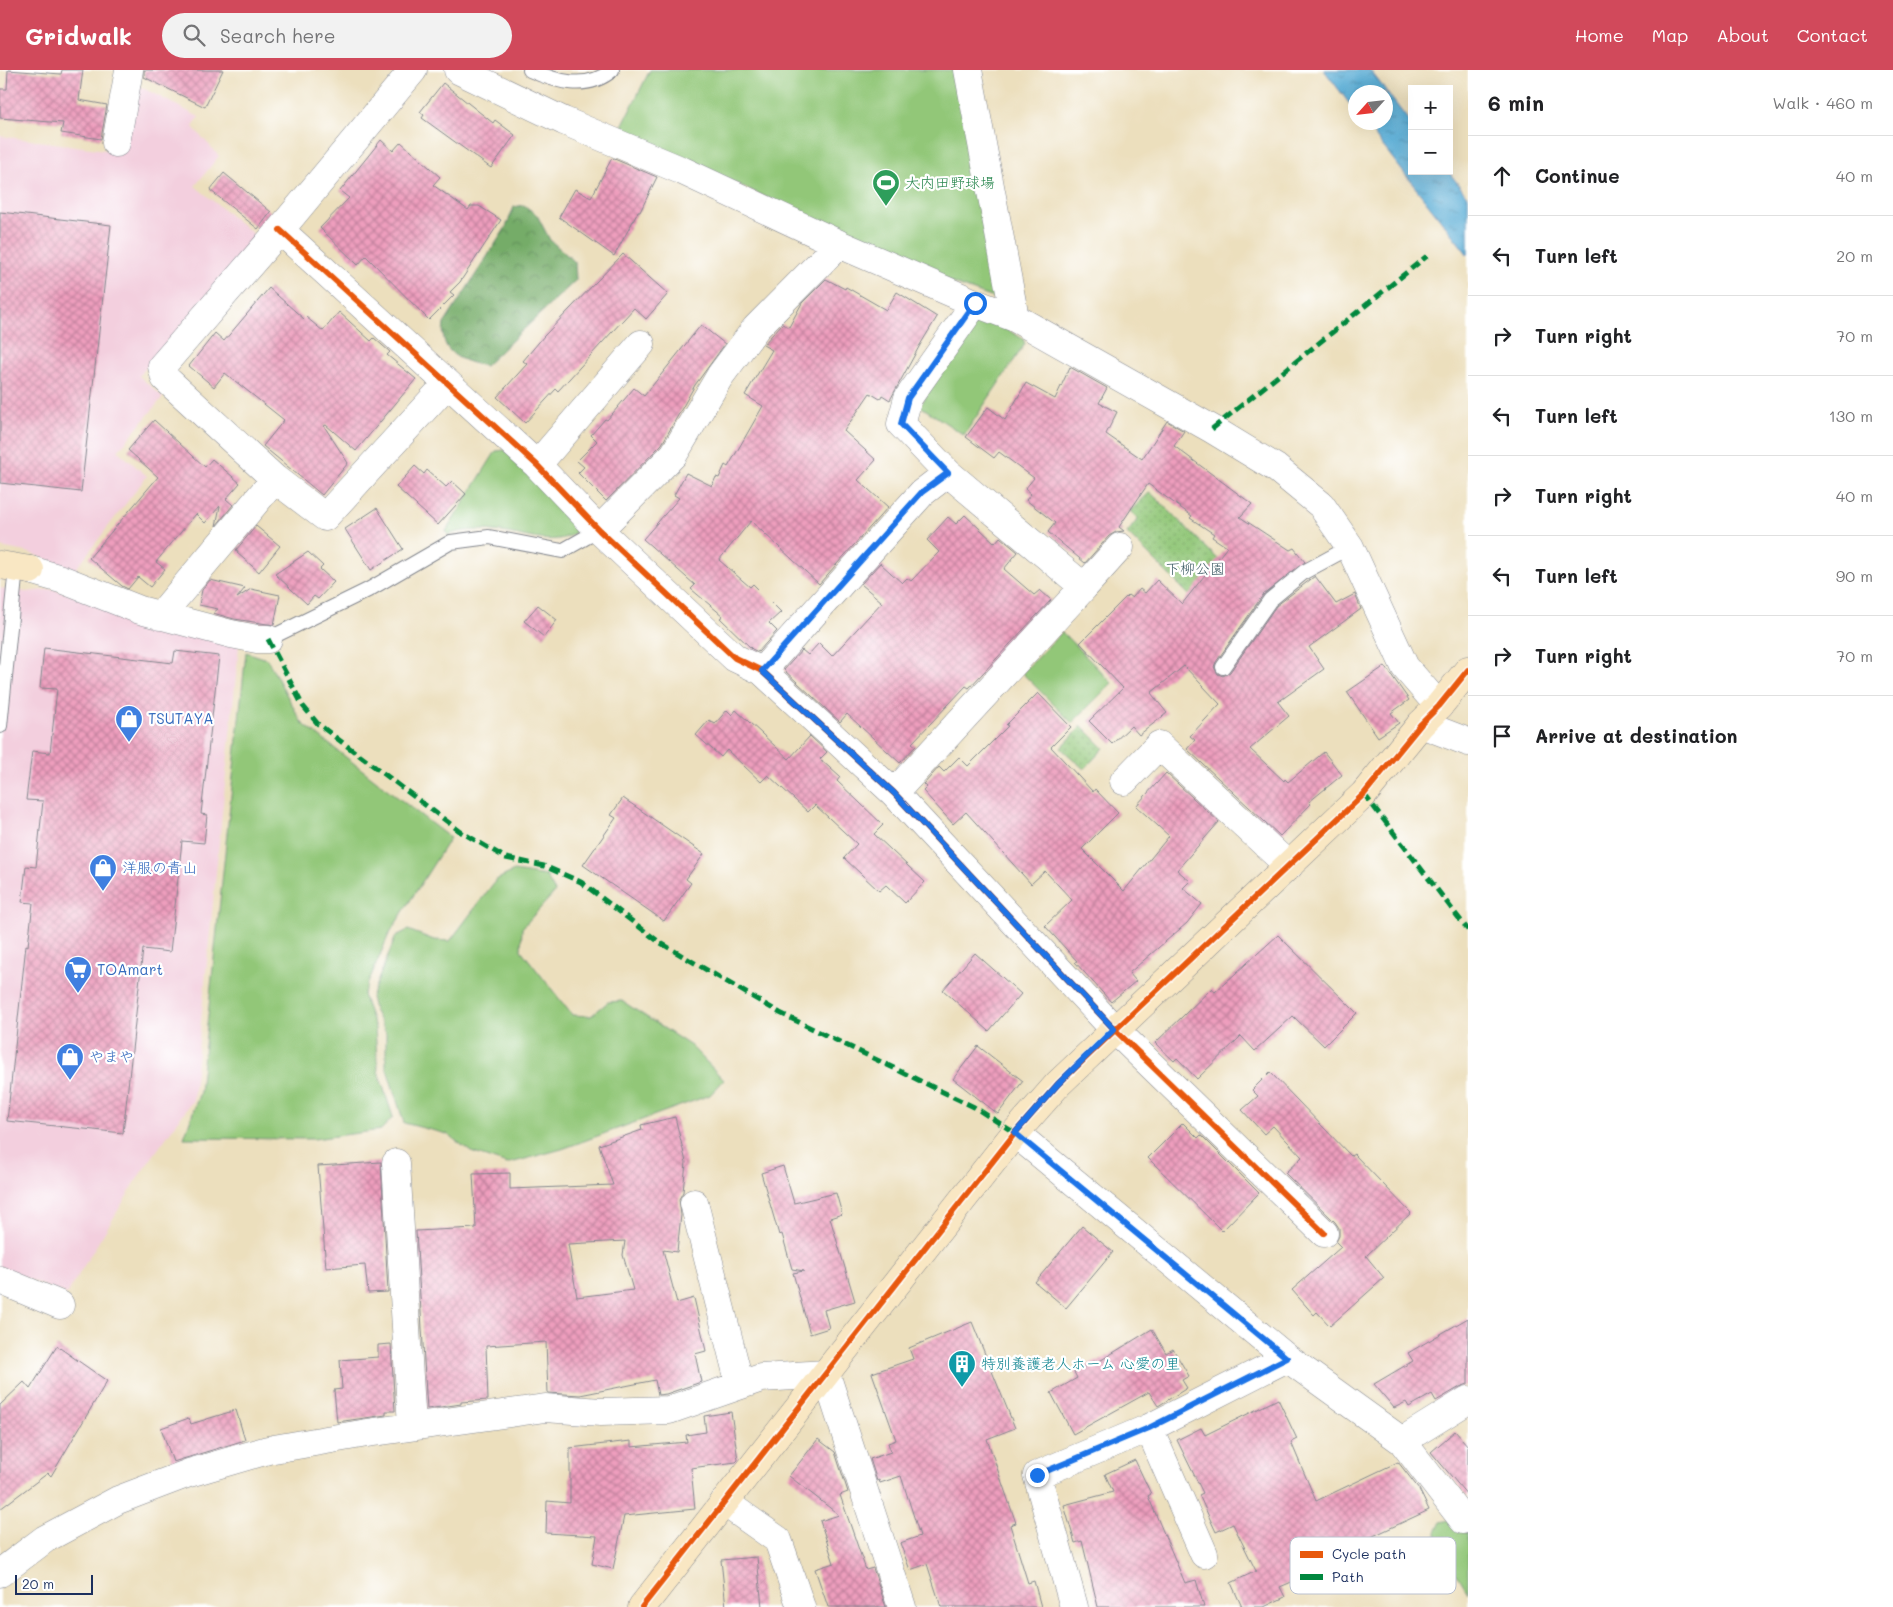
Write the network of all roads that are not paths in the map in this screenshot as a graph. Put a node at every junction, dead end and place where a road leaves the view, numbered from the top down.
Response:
1 (129, 70) edge
2 (414, 70) edge
3 (458, 70) edge
4 (530, 70) edge
5 (612, 70) edge
6 (968, 70) edge
7 (116, 143) dead end
8 (280, 230) junction
9 (839, 244) junction
10 (975, 303) junction
11 (1015, 318) junction
12 (642, 344) dead end
13 (447, 384) junction
14 (537, 465) junction
15 (948, 473) junction
16 (275, 478) junction
17 (599, 530) junction
18 (1120, 547) dead end
19 (1350, 547) junction
20 (15, 568) edge
21 (1084, 587) junction
22 (160, 616) junction
23 (268, 639) joint
24 (1223, 667) dead end
25 (1468, 670) edge
26 (762, 671) junction
27 (1430, 715) junction
28 (0, 726) edge
29 (1468, 742) edge
30 (1124, 781) dead end
31 (894, 793) junction
32 (1289, 866) junction
33 (1114, 1029) junction
34 (1015, 1133) junction
35 (396, 1163) dead end
36 (694, 1203) dead end
37 (1324, 1234) dead end
38 (0, 1280) edge
39 (60, 1305) dead end
40 (1287, 1358) junction
41 (826, 1374) junction
42 (740, 1385) junction
43 (1468, 1400) edge
44 (412, 1426) junction
45 (1149, 1428) junction
46 (1402, 1441) junction
47 (724, 1502) junction
48 (1463, 1520) dead end
49 (1204, 1554) dead end
50 (0, 1573) edge
51 (642, 1607) edge
52 (801, 1607) edge
53 (902, 1607) edge
54 (1074, 1607) edge

1 - 7 street
2 - 8 street
3 - 9 street
4 - 5 lane
6 - 11 street
8 - 13 street
8 - 16 street
9 - 10 street
9 - 17 street
10 - 11 street
10 - 15 street
11 - 19 street
12 - 14 street
13 - 14 street
13 - 16 street
14 - 17 street
15 - 21 street
15 - 26 street
16 - 22 street
17 - 23 lane
17 - 26 street
18 - 21 street
19 - 24 lane
19 - 27 street
20 - 22 street
20 - 28 lane
21 - 31 street
22 - 23 street
25 - 27 street
26 - 31 street
27 - 29 street
27 - 32 street
30 - 32 street
31 - 33 street
32 - 33 street
33 - 34 street
33 - 37 street
34 - 40 street
34 - 41 street
35 - 44 street
36 - 42 street
38 - 39 street
40 - 45 street
40 - 46 street
41 - 42 street
41 - 47 street
41 - 53 street
42 - 44 street
43 - 46 street
44 - 50 street
45 - 49 street
45 - 54 street
46 - 48 street
47 - 51 street
47 - 52 street

